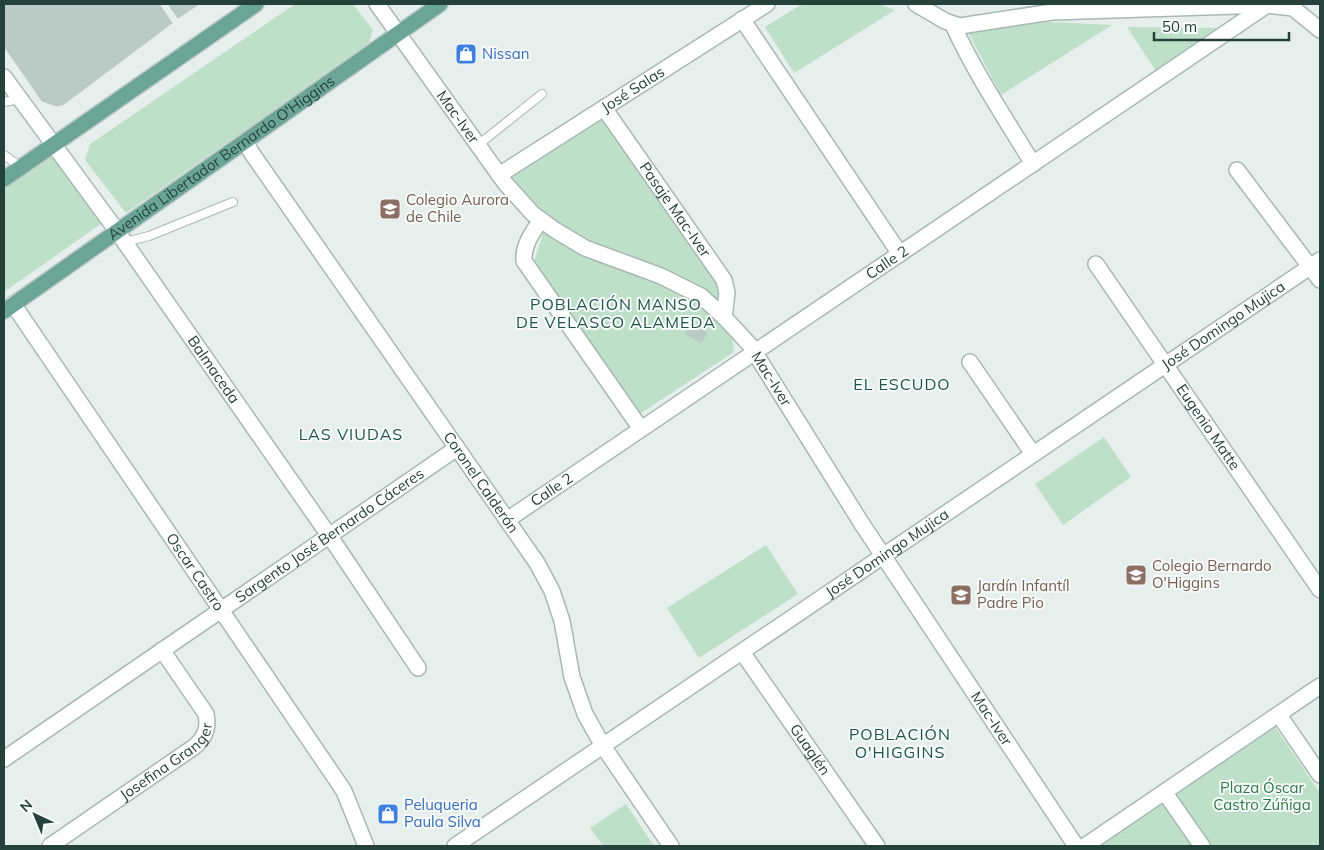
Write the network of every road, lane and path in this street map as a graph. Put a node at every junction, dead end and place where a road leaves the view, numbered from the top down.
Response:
1 (256, 4) edge
2 (377, 4) edge
3 (440, 4) edge
4 (767, 4) edge
5 (916, 4) edge
6 (1267, 5) junction
7 (742, 19) junction
8 (953, 24) junction
9 (1320, 30) edge
10 (398, 33) junction
11 (4, 77) edge
12 (542, 94) dead end
13 (20, 99) junction
14 (4, 102) edge
15 (604, 108) junction
16 (245, 141) junction
17 (54, 144) junction
18 (478, 144) junction
19 (4, 155) edge
20 (1033, 164) junction
21 (21, 167) junction
22 (1237, 170) dead end
23 (499, 175) junction
24 (4, 179) edge
25 (233, 202) dead end
26 (541, 220) junction
27 (121, 236) junction
28 (900, 254) junction
29 (1316, 263) edge
30 (1096, 264) dead end
31 (1320, 280) edge
32 (9, 307) edge
33 (724, 317) junction
34 (755, 352) junction
35 (970, 362) dead end
36 (1166, 364) junction
37 (641, 429) junction
38 (457, 448) junction
39 (1032, 454) junction
40 (507, 520) junction
41 (329, 536) junction
42 (884, 556) junction
43 (1320, 590) edge
44 (220, 610) junction
45 (162, 650) junction
46 (742, 652) junction
47 (418, 668) dead end
48 (1320, 686) edge
49 (1279, 715) junction
50 (603, 746) junction
51 (5, 756) edge
52 (1320, 775) edge
53 (1165, 792) junction
54 (50, 846) edge
55 (366, 846) edge
56 (455, 846) edge
57 (671, 846) edge
58 (877, 846) edge
59 (1076, 846) edge
60 (1085, 846) edge
61 (1202, 846) edge

1 - 17 main road
2 - 10 street, Mac-Iver
3 - 10 main road, Avenida Libertador Bernardo O'Higgins
4 - 7 street, José Salas
5 - 8 street
6 - 8 street
6 - 9 street
6 - 20 street, Calle 2
7 - 15 street, José Salas
7 - 28 street
8 - 20 street
10 - 16 main road, Avenida Libertador Bernardo O'Higgins
10 - 18 street, Mac-Iver
11 - 13 street, Balmaceda
12 - 18 lane
13 - 14 lane
13 - 17 street, Balmaceda
15 - 23 street, José Salas
15 - 33 street, Pasaje Mac-Iver
16 - 27 main road, Avenida Libertador Bernardo O'Higgins
16 - 38 street, Coronel Calderón
17 - 21 main road
17 - 27 street, Balmaceda
18 - 23 street, Mac-Iver
19 - 21 lane
20 - 28 street, Calle 2
21 - 24 main road
22 - 29 street
23 - 26 street, Mac-Iver
25 - 27 lane
26 - 33 street, Mac-Iver
26 - 37 street
27 - 32 main road, Avenida Libertador Bernardo O'Higgins
27 - 41 street, Balmaceda
28 - 34 street, Calle 2
29 - 31 street
29 - 36 street, José Domingo Mujica
30 - 36 street, Eugenio Matte
32 - 44 street, Oscar Castro
33 - 34 street, Mac-Iver
34 - 37 street, Calle 2
34 - 42 street, Mac-Iver
35 - 39 street
36 - 39 street, José Domingo Mujica
36 - 43 street, Eugenio Matte
37 - 40 street, Calle 2
38 - 40 street, Coronel Calderón
38 - 41 street, Sargento José Bernardo Cáceres
39 - 42 street, José Domingo Mujica
40 - 50 street, Coronel Calderón
41 - 44 street, Sargento José Bernardo Cáceres
41 - 47 street, Balmaceda
42 - 46 street, José Domingo Mujica
42 - 59 street, Mac-Iver
44 - 45 street, Sargento José Bernardo Cáceres
44 - 55 street, Oscar Castro
45 - 51 street, Sargento José Bernardo Cáceres
45 - 54 street, Josefina Granger
46 - 50 street, José Domingo Mujica
46 - 58 street, Guaglén
48 - 49 street
49 - 52 street
49 - 53 street
50 - 56 street, José Domingo Mujica
50 - 57 street, Coronel Calderón
53 - 60 street
53 - 61 street

